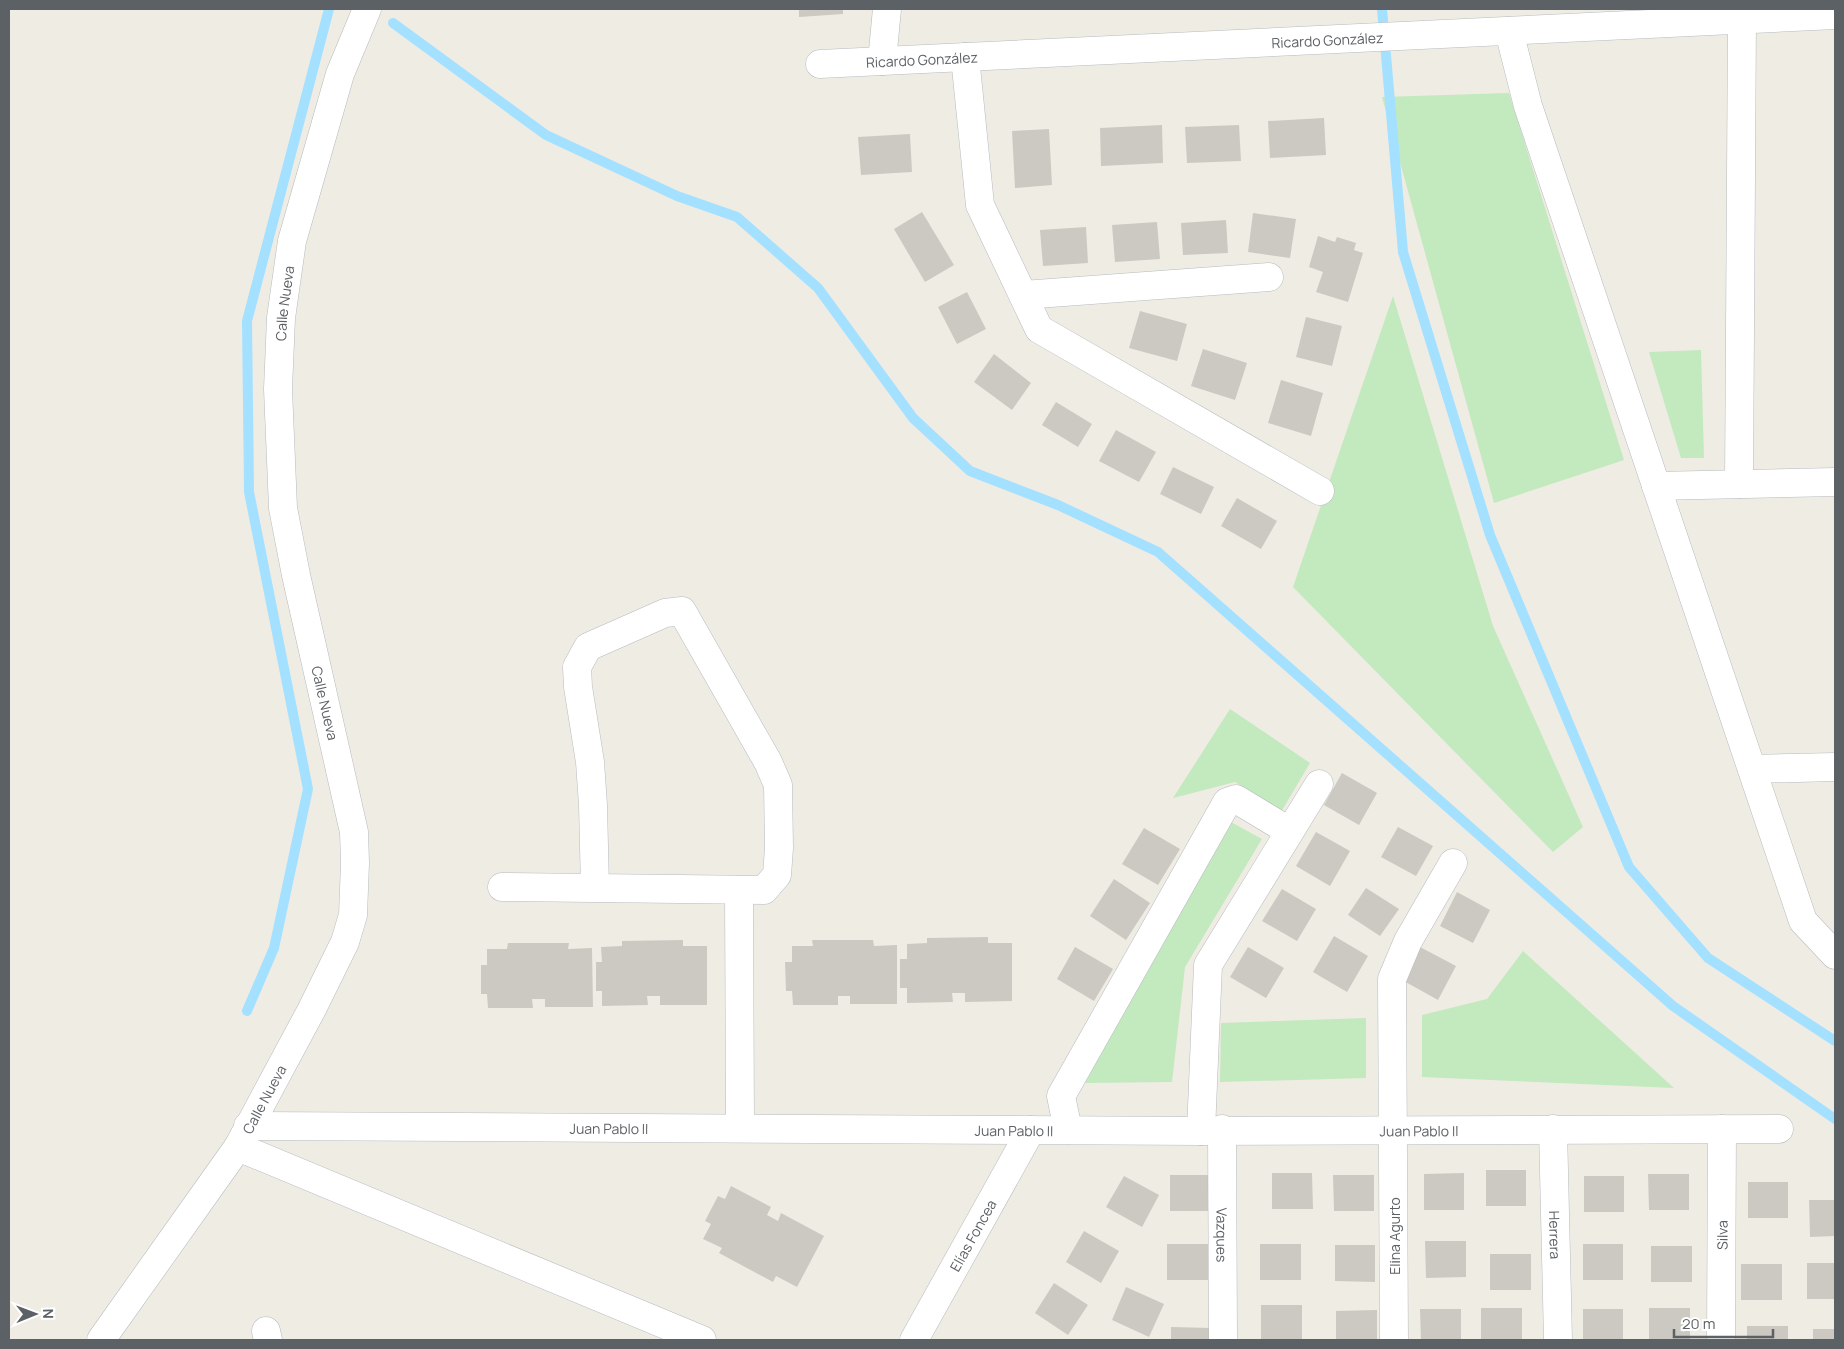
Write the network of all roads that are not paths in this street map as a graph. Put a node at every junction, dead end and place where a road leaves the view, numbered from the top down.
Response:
1 (367, 9) edge
2 (887, 9) edge
3 (1835, 15) edge
4 (1742, 20) junction
5 (1509, 31) junction
6 (965, 57) junction
7 (882, 61) junction
8 (820, 64) dead end
9 (1269, 277) dead end
10 (1023, 295) junction
11 (1835, 482) edge
12 (1739, 484) junction
13 (1656, 486) junction
14 (1320, 491) dead end
15 (1835, 767) edge
16 (1752, 769) junction
17 (1319, 784) dead end
18 (1290, 831) junction
19 (1453, 864) dead end
20 (502, 887) dead end
21 (595, 888) junction
22 (739, 890) junction
23 (1835, 955) edge
24 (740, 1128) junction
25 (1553, 1129) junction
26 (1722, 1129) junction
27 (1779, 1129) dead end
28 (1031, 1130) junction
29 (1068, 1130) junction
30 (1211, 1130) junction
31 (1394, 1131) junction
32 (243, 1136) junction
33 (101, 1340) edge
34 (702, 1340) edge
35 (914, 1340) edge
36 (1223, 1340) edge
37 (1394, 1340) edge
38 (1558, 1340) edge
39 (1721, 1340) edge

1 - 32 street, Calle Nueva
2 - 7 street
3 - 4 street, Ricardo González
4 - 5 street, Ricardo González
4 - 12 street
5 - 6 street, Ricardo González
5 - 13 street
6 - 7 street, Ricardo González
6 - 10 street
7 - 8 street, Ricardo González
9 - 10 street
10 - 14 street
11 - 12 street
12 - 13 street
13 - 16 street
15 - 16 street
16 - 23 street
17 - 18 street, Vazques
18 - 29 street
18 - 30 street, Vazques
19 - 31 street, Elina Agurto
20 - 21 street
21 - 22 street
21 - 22 street
22 - 24 street
24 - 28 street, Juan Pablo II
24 - 32 street, Juan Pablo II
25 - 26 street, Juan Pablo II
25 - 31 street, Juan Pablo II
25 - 38 street, Herrera
26 - 27 street, Juan Pablo II
26 - 39 street, Silva
28 - 29 street, Juan Pablo II
28 - 35 street, Elías Foncea
29 - 30 street, Juan Pablo II
30 - 31 street, Juan Pablo II
30 - 36 street, Vazques
31 - 37 street, Elina Agurto
32 - 33 street, Calle Nueva
32 - 34 street

